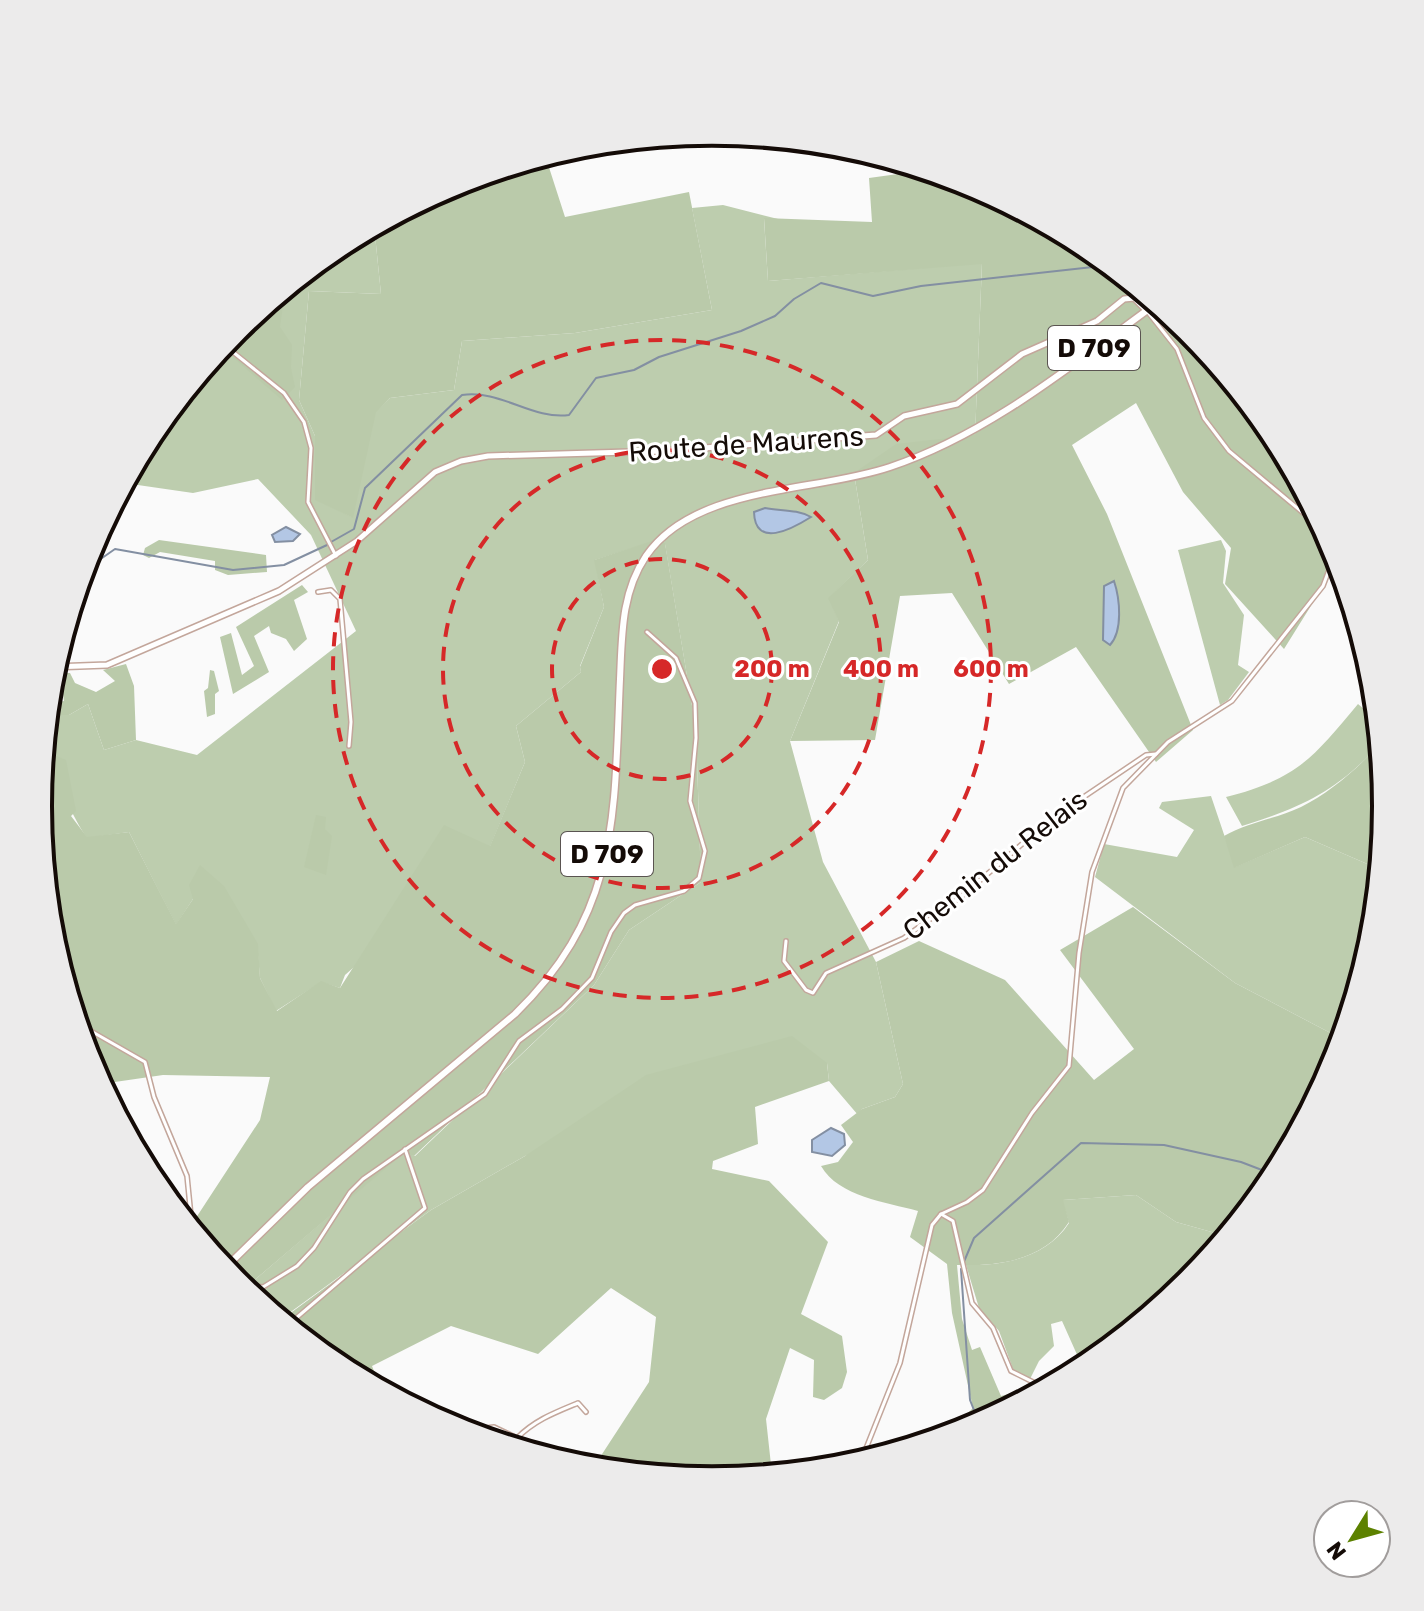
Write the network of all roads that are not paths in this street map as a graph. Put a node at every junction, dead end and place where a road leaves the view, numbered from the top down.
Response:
1 (1134, 298) edge
2 (1136, 300) edge
3 (1146, 310) junction
4 (233, 352) edge
5 (1304, 514) edge
6 (335, 557) junction
7 (1329, 571) edge
8 (318, 592) dead end
9 (647, 632) dead end
10 (67, 667) edge
11 (349, 746) dead end
12 (1156, 754) junction
13 (786, 941) dead end
14 (94, 1036) edge
15 (405, 1149) junction
16 (190, 1210) edge
17 (941, 1214) junction
18 (233, 1260) edge
19 (261, 1287) edge
20 (296, 1318) edge
21 (1033, 1382) edge
22 (586, 1412) dead end
23 (519, 1436) edge
24 (867, 1447) edge

1 - 6 main road, Route de Maurens
2 - 3 main road, Route de Maurens
3 - 5 street
3 - 18 main road, D 709
4 - 6 street
6 - 10 main road
7 - 12 street
8 - 11 street
9 - 15 street
12 - 13 street, Chemin du Relais
12 - 17 street
14 - 16 street
15 - 19 street
15 - 20 street
17 - 21 street
17 - 24 street
22 - 23 street

